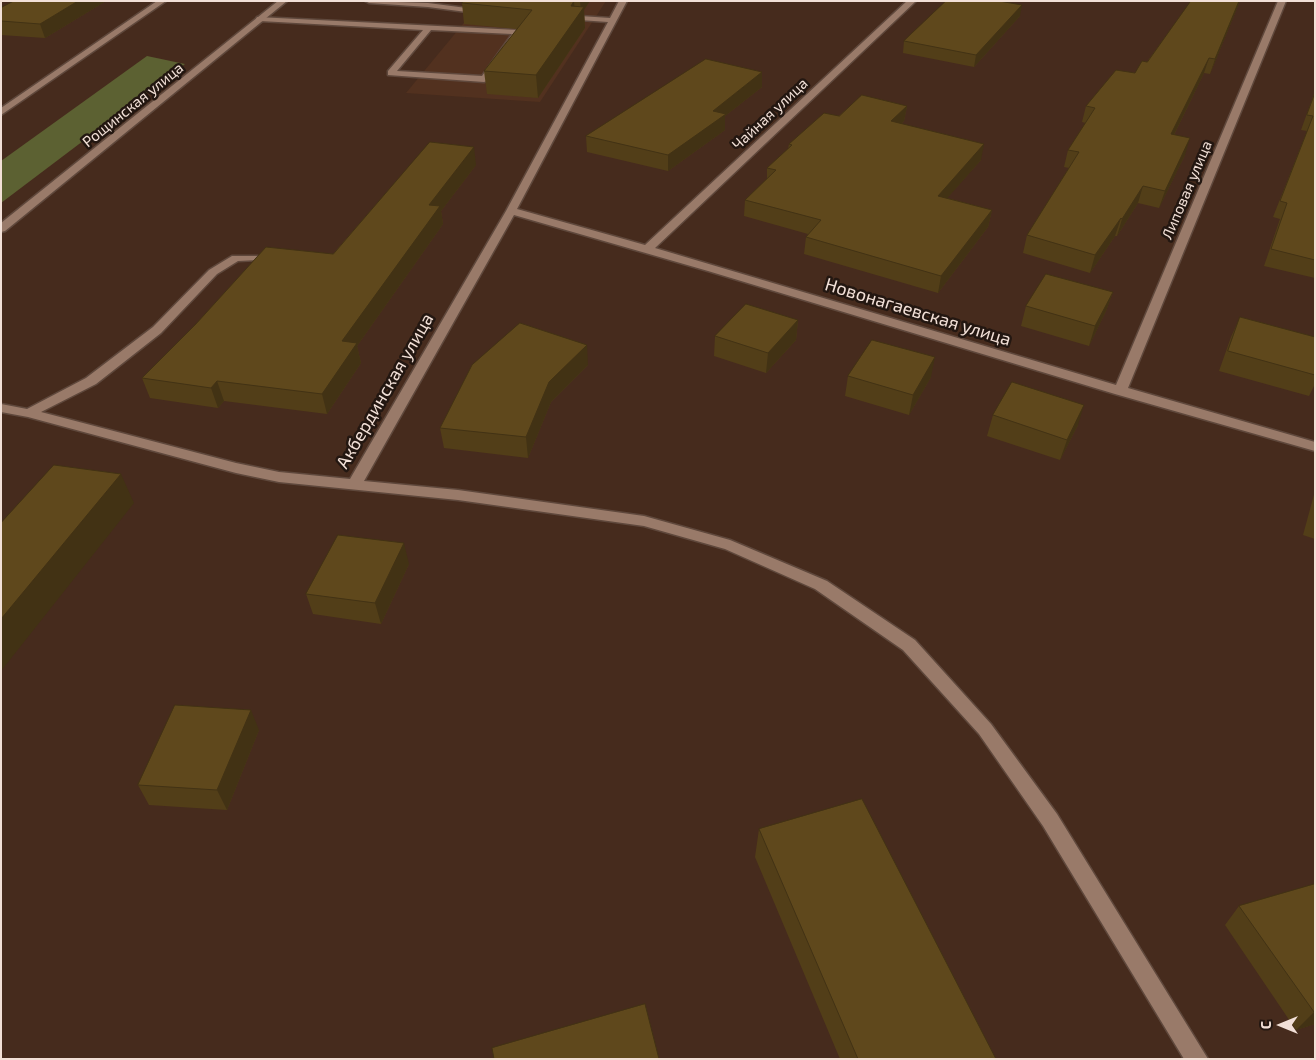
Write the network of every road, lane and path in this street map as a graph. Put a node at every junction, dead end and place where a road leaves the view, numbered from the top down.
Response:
1 (162, 1) edge
2 (283, 1) edge
3 (369, 1) edge
4 (623, 1) edge
5 (912, 1) edge
6 (1282, 1) edge
7 (486, 13) edge
8 (554, 17) edge
9 (260, 19) junction
10 (612, 20) junction
11 (428, 28) junction
12 (1, 112) edge
13 (511, 211) junction
14 (1, 229) edge
15 (648, 249) junction
16 (254, 258) edge
17 (1120, 391) junction
18 (1, 408) edge
19 (29, 413) junction
20 (1315, 446) edge
21 (355, 484) junction
22 (1197, 1059) edge

1 - 12 street
2 - 9 street, Рощинская улица
3 - 7 street
4 - 10 street, Акбердинская улица
5 - 15 street, Чайная улица
6 - 17 street, Липовая улица
8 - 10 street
9 - 11 street
9 - 14 street, Рощинская улица
10 - 13 street, Акбердинская улица
11 - 11 street
13 - 15 street, Новонагаевская улица
13 - 21 street, Акбердинская улица
15 - 17 street, Новонагаевская улица
16 - 19 street
17 - 20 street, Новонагаевская улица
18 - 19 street, Акбердинская улица
19 - 21 street, Акбердинская улица
21 - 22 street

